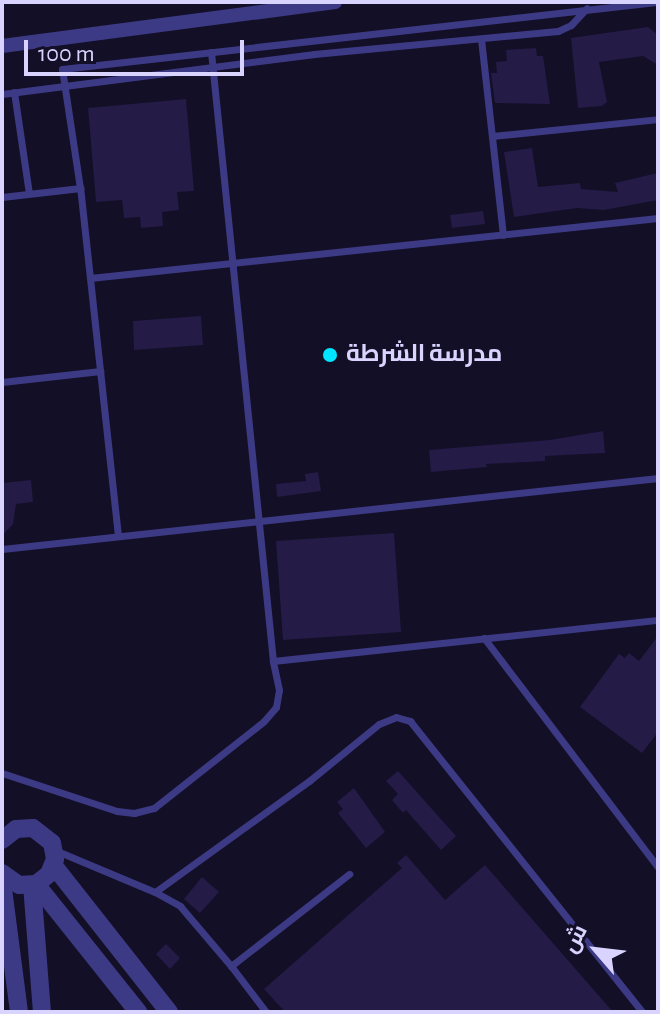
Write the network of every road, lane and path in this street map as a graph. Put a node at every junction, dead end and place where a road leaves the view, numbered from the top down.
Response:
1 (335, 2) edge
2 (656, 2) edge
3 (587, 8) junction
4 (481, 39) junction
5 (2, 46) edge
6 (211, 52) junction
7 (212, 68) junction
8 (66, 87) junction
9 (14, 92) junction
10 (2, 94) edge
11 (658, 119) edge
12 (492, 136) junction
13 (80, 188) junction
14 (29, 193) junction
15 (2, 197) edge
16 (658, 218) edge
17 (503, 235) junction
18 (232, 262) junction
19 (90, 278) junction
20 (100, 371) junction
21 (2, 382) edge
22 (658, 478) edge
23 (259, 521) junction
24 (118, 536) junction
25 (2, 549) edge
26 (658, 620) edge
27 (484, 638) junction
28 (273, 661) junction
29 (2, 773) edge
30 (4, 834) edge
31 (54, 858) junction
32 (658, 867) edge
33 (2, 873) edge
34 (349, 874) dead end
35 (2, 881) edge
36 (34, 885) junction
37 (155, 892) junction
38 (231, 966) junction
39 (19, 1012) edge
40 (42, 1012) edge
41 (138, 1012) edge
42 (169, 1012) edge
43 (266, 1012) edge
44 (642, 1012) edge

1 - 5 street
2 - 3 lane
3 - 4 lane
3 - 6 lane
4 - 7 lane
4 - 12 lane
6 - 7 lane
6 - 8 lane
7 - 8 lane
7 - 18 lane
8 - 9 lane
8 - 13 lane
9 - 10 lane
9 - 14 lane
11 - 12 lane
12 - 17 lane
13 - 14 lane
13 - 19 lane
14 - 15 lane
16 - 17 lane
17 - 18 lane
18 - 19 lane
18 - 23 lane
19 - 20 lane
20 - 21 lane
20 - 24 lane
22 - 23 lane
23 - 24 lane
23 - 28 lane
24 - 25 lane
26 - 27 lane
27 - 28 lane
27 - 32 lane
28 - 29 lane
30 - 31 street
31 - 36 street
31 - 37 lane
31 - 42 street
33 - 36 street
34 - 38 lane
35 - 39 street
36 - 40 street
36 - 41 street
37 - 38 lane
37 - 44 lane
38 - 43 lane

